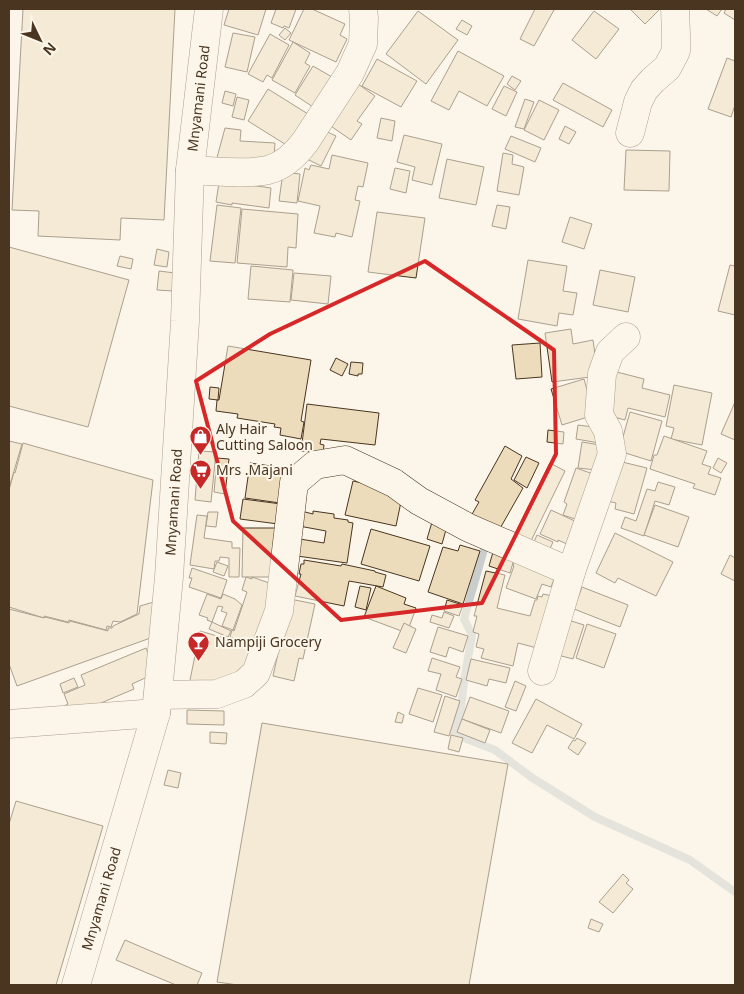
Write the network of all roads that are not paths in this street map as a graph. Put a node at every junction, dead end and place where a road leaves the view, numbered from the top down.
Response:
1 (208, 9) edge
2 (363, 9) edge
3 (675, 9) edge
4 (630, 133) dead end
5 (190, 170) junction
6 (626, 337) dead end
7 (571, 572) junction
8 (542, 671) dead end
9 (157, 704) junction
10 (9, 724) edge
11 (76, 985) edge

1 - 5 street, Mnyamani Road
2 - 5 street
3 - 4 street
5 - 9 street, Mnyamani Road
6 - 7 street
7 - 8 street
7 - 9 street
9 - 10 street
9 - 11 street, Mnyamani Road

